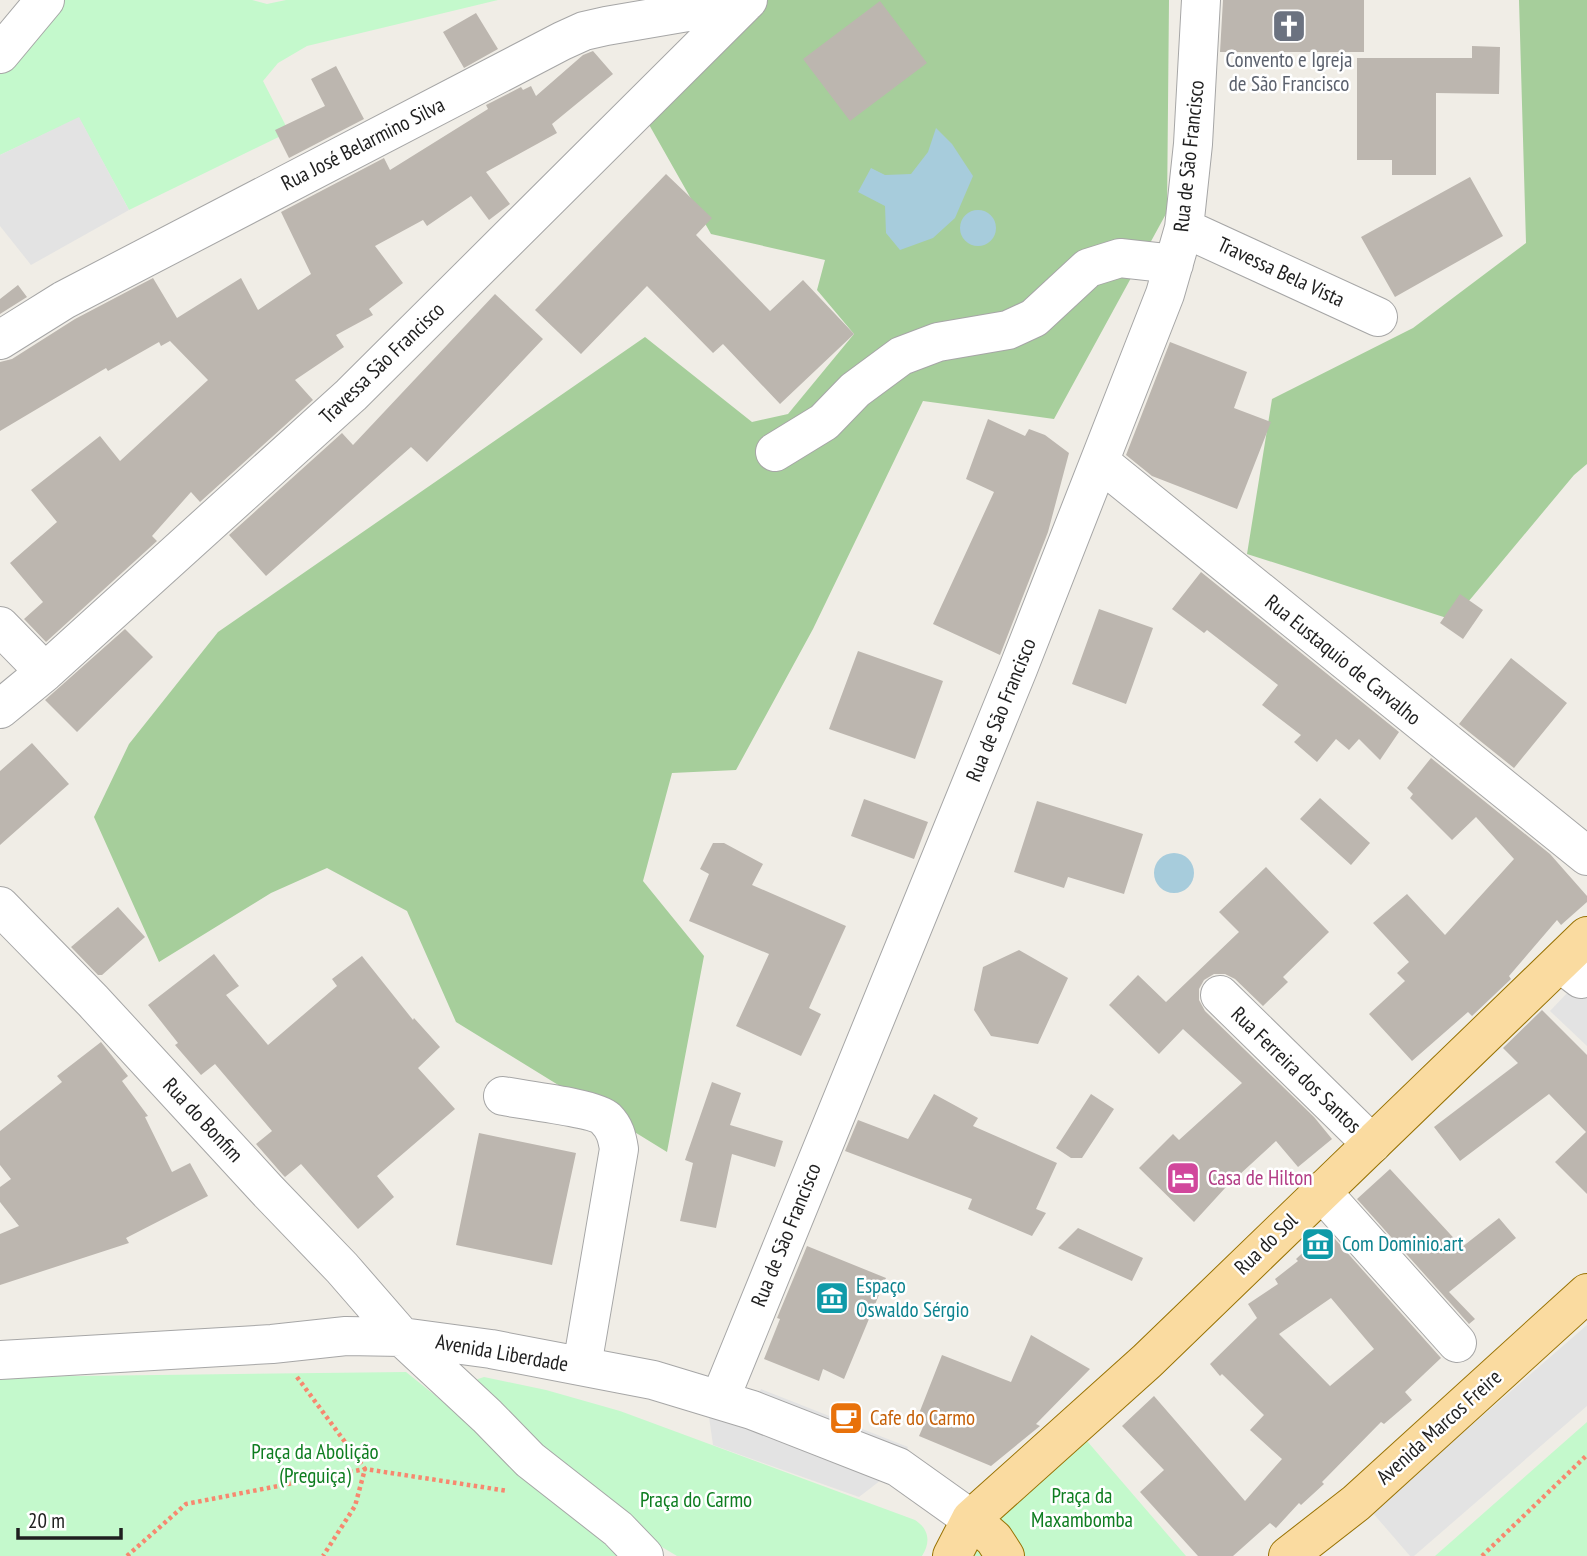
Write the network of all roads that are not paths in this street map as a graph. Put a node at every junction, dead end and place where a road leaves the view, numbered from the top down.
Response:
1 (45, 0) edge
2 (1202, 0) edge
3 (747, 1) edge
4 (0, 54) edge
5 (1184, 228) junction
6 (1174, 264) junction
7 (1378, 317) dead end
8 (0, 340) edge
9 (775, 452) dead end
10 (1100, 462) junction
11 (0, 626) edge
12 (45, 672) junction
13 (0, 709) edge
14 (1587, 856) edge
15 (0, 906) edge
16 (1587, 936) edge
17 (1220, 995) dead end
18 (503, 1096) dead end
19 (1372, 1144) junction
20 (1321, 1191) junction
21 (1587, 1293) edge
22 (402, 1337) junction
23 (1457, 1343) dead end
24 (0, 1360) edge
25 (582, 1367) junction
26 (720, 1399) junction
27 (971, 1519) junction
28 (644, 1556) edge
29 (952, 1556) edge
30 (1005, 1556) edge
31 (1288, 1556) edge

1 - 4 street
2 - 5 street, Rua de São Francisco
3 - 8 street, Rua José Belarmino Silva
3 - 12 street, Travessa São Francisco
5 - 6 street, Rua de São Francisco
5 - 7 street, Travessa Bela Vista
6 - 9 street
6 - 10 street, Rua de São Francisco
10 - 14 street, Rua Eustaquio de Carvalho
10 - 26 street, Rua de São Francisco
11 - 12 street
12 - 13 street, Travessa São Francisco
15 - 22 street, Rua do Bonfim
16 - 19 main road, Rua do Sol
17 - 19 street, Rua Ferreira dos Santos
18 - 25 street
19 - 20 main road, Rua do Sol
20 - 23 street
20 - 27 main road, Rua do Sol
21 - 31 main road, Avenida Marcos Freire
22 - 24 street, Avenida Liberdade
22 - 25 street, Avenida Liberdade
22 - 28 street
25 - 26 street, Avenida Liberdade
26 - 27 street, Avenida Liberdade
27 - 29 main road
27 - 30 main road

